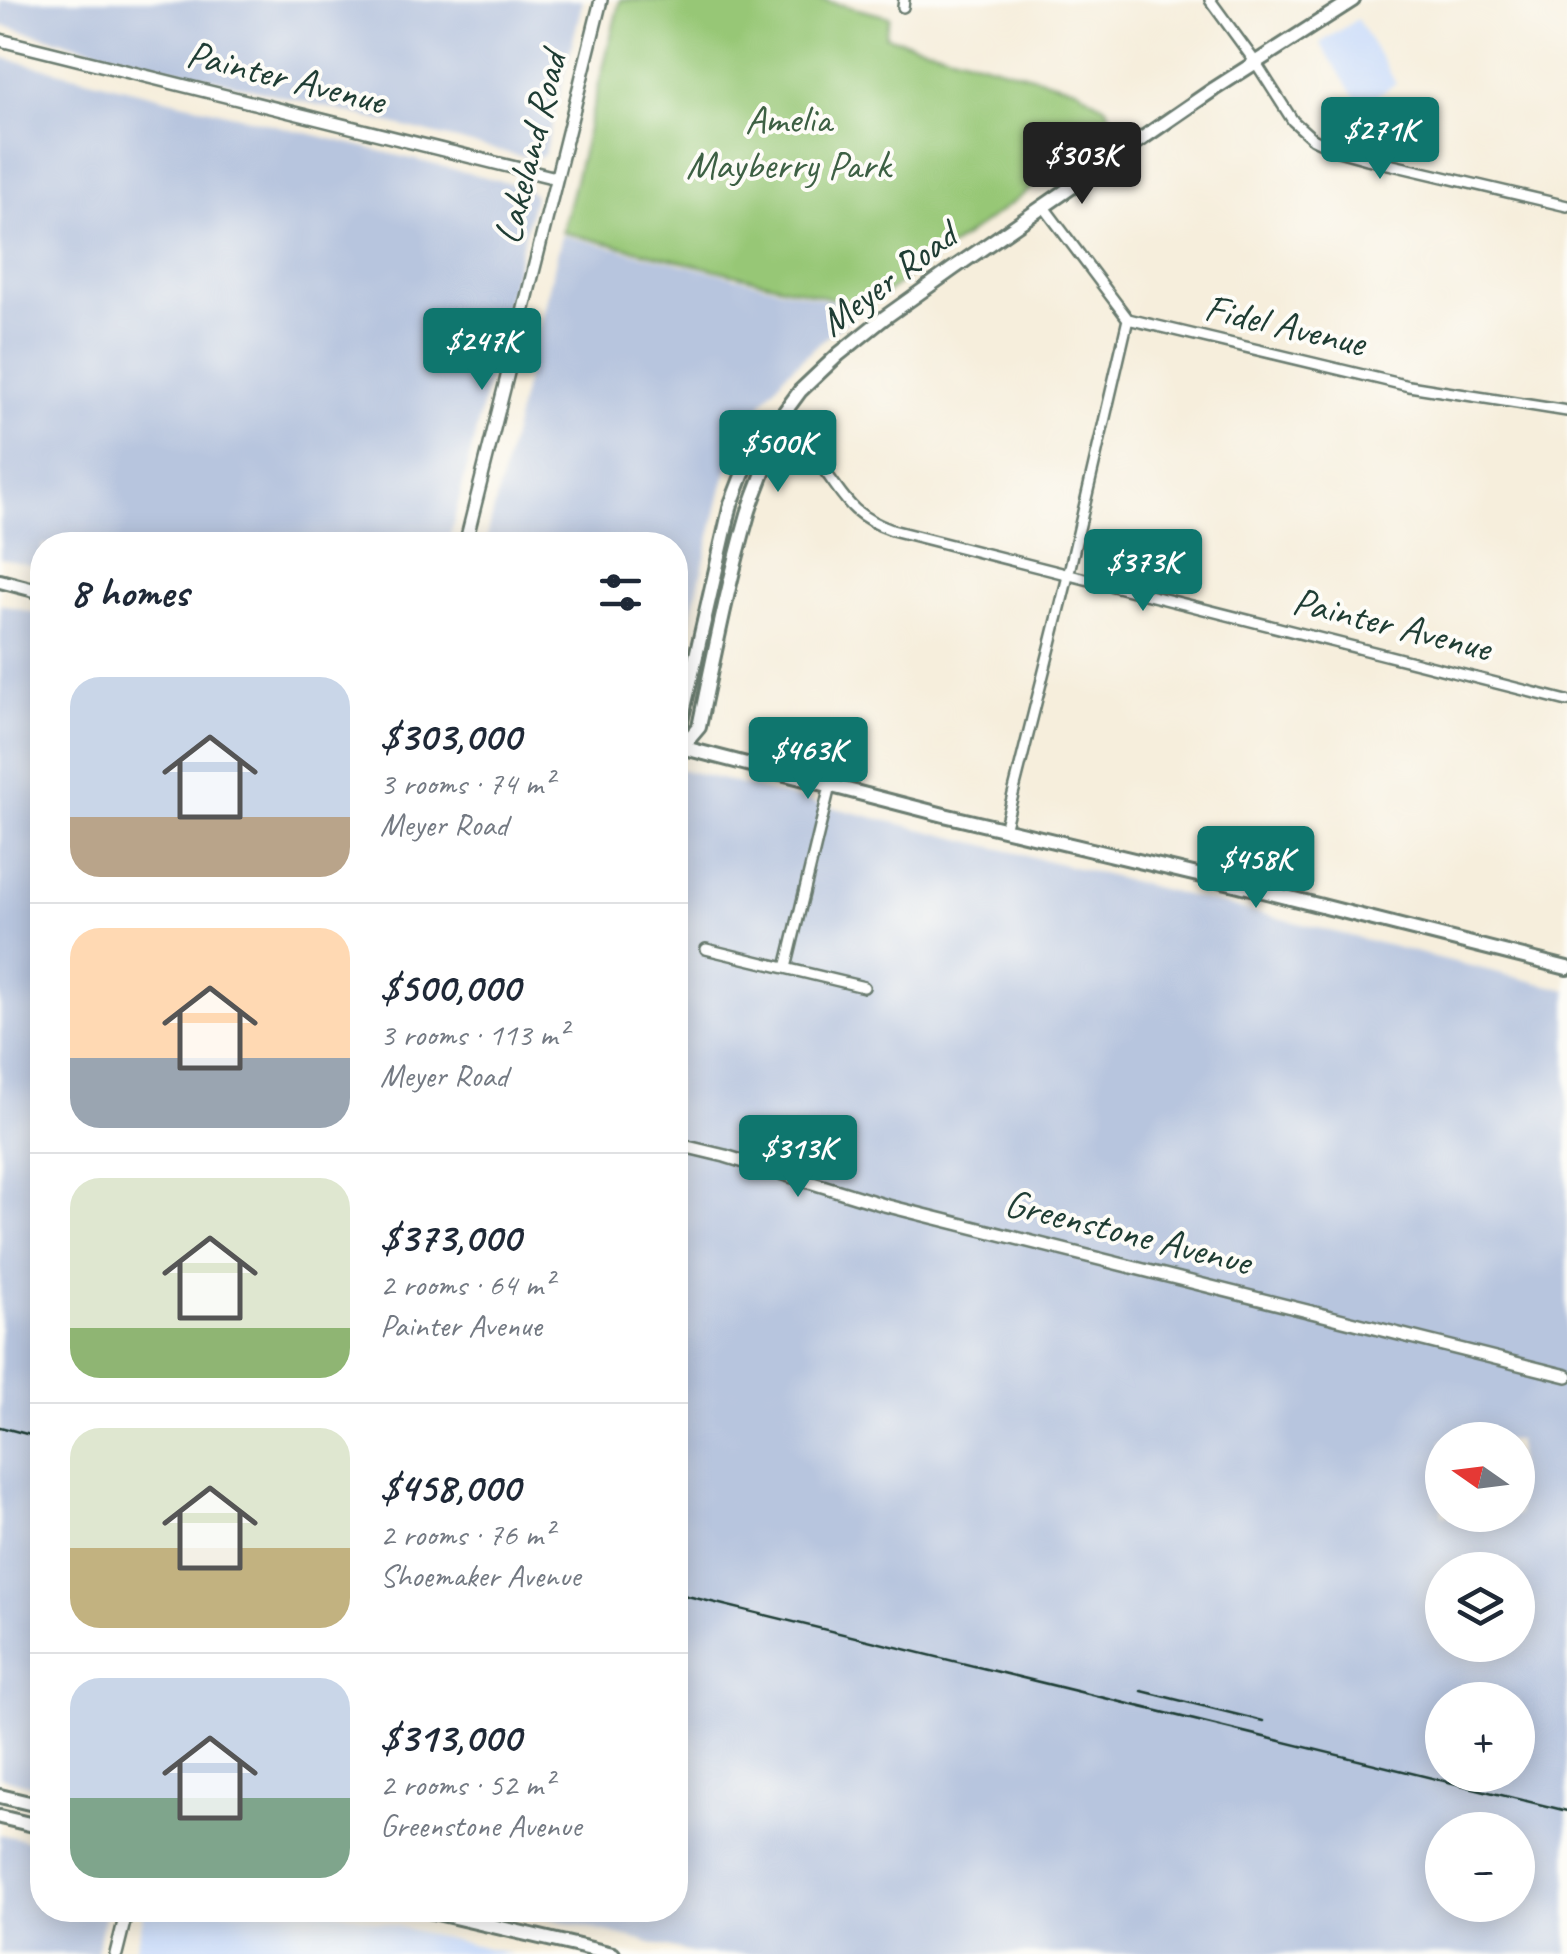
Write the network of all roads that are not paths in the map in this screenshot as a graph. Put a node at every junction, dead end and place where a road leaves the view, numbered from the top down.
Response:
1 (600, 0) edge
2 (1210, 0) edge
3 (1354, 0) edge
4 (0, 40) edge
5 (1256, 62) junction
6 (556, 178) junction
7 (1044, 206) junction
8 (1567, 206) edge
9 (1128, 319) junction
10 (1567, 411) edge
11 (775, 425) junction
12 (468, 532) edge
13 (719, 552) junction
14 (737, 558) junction
15 (1068, 576) junction
16 (0, 581) edge
17 (30, 589) edge
18 (688, 689) edge
19 (1567, 701) edge
20 (688, 737) edge
21 (688, 749) edge
22 (830, 786) junction
23 (1004, 830) junction
24 (706, 948) dead end
25 (786, 968) junction
26 (1567, 968) edge
27 (864, 986) dead end
28 (688, 1147) edge
29 (1567, 1376) edge
30 (0, 1796) edge
31 (30, 1803) edge
32 (0, 1816) edge
33 (30, 1824) edge
34 (124, 1922) edge
35 (476, 1922) edge
36 (116, 1954) edge
37 (613, 1954) edge

1 - 6 street, Lakeland Road
2 - 5 street
3 - 5 main road, Meyer Road
4 - 6 street, Painter Avenue
5 - 7 main road, Meyer Road
5 - 8 street
6 - 12 street, Lakeland Road
7 - 9 street
7 - 11 main road, Meyer Road
9 - 10 street, Fidel Avenue
9 - 15 street
11 - 13 main road, Meyer Road
11 - 14 main road, Meyer Road
11 - 15 street, Painter Avenue
13 - 14 main road
13 - 18 main road, Meyer Road
14 - 20 main road, Meyer Road
15 - 19 street, Painter Avenue
15 - 23 street
16 - 17 main road
21 - 22 main road
22 - 23 main road
22 - 25 street
23 - 26 main road
24 - 25 street
25 - 27 street
28 - 29 street, Greenstone Avenue
30 - 31 main road
32 - 33 main road
34 - 36 street
35 - 37 main road

